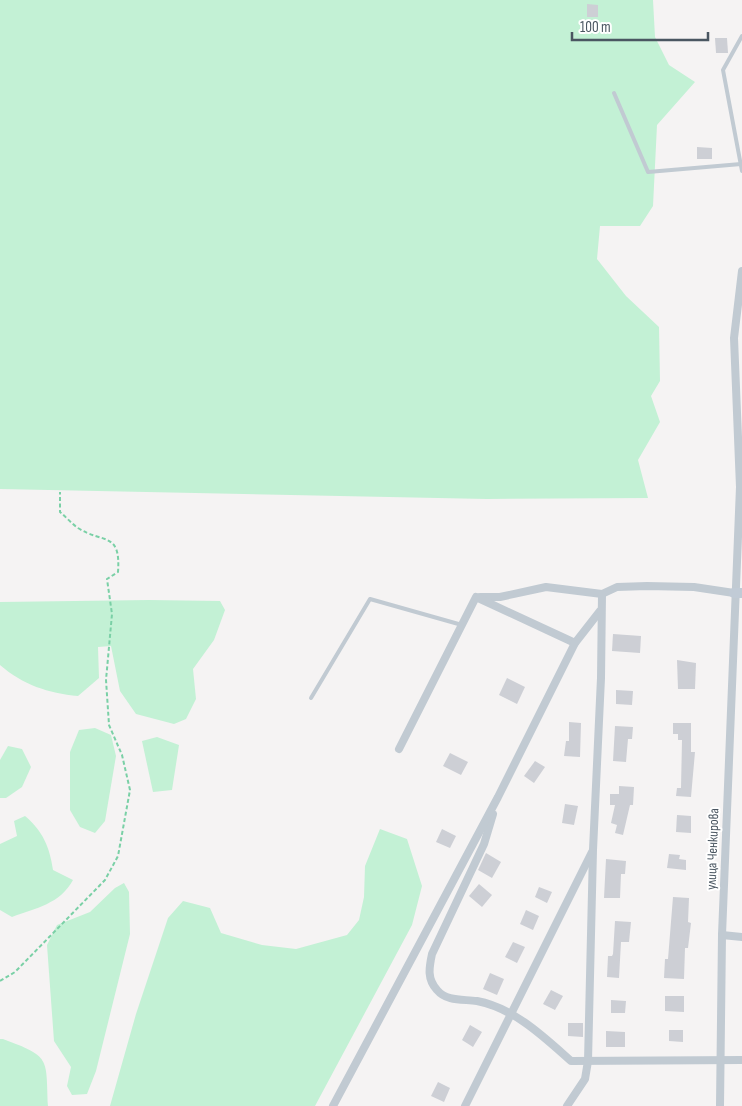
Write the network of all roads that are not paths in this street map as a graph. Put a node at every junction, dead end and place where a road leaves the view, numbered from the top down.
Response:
1 (742, 36) edge
2 (614, 93) dead end
3 (741, 164) junction
4 (742, 171) edge
5 (742, 271) edge
6 (741, 487) edge
7 (740, 517) edge
8 (738, 593) edge
9 (602, 594) junction
10 (476, 597) junction
11 (600, 611) junction
12 (462, 625) junction
13 (575, 644) junction
14 (311, 698) dead end
15 (399, 749) dead end
16 (498, 797) junction
17 (593, 850) junction
18 (722, 936) junction
19 (742, 937) edge
20 (512, 1015) junction
21 (719, 1060) junction
22 (742, 1060) edge
23 (588, 1061) junction
24 (333, 1106) edge
25 (465, 1106) edge
26 (567, 1106) edge
27 (720, 1106) edge

1 - 3 lane
2 - 3 lane
3 - 4 lane
5 - 6 street, улица Ченкирова
6 - 7 street, улица Ченкирова
7 - 8 street, улица Ченкирова
8 - 9 street
8 - 18 street, улица Ченкирова
9 - 10 street
9 - 11 street
10 - 12 street
10 - 13 street
11 - 13 street
11 - 17 street
12 - 14 lane
12 - 15 street
13 - 16 street
16 - 20 street
16 - 24 street
17 - 20 street
17 - 23 street
18 - 19 street
18 - 21 street, улица Ченкирова
20 - 23 street
20 - 25 street
21 - 22 street
21 - 23 street
21 - 27 street, улица Ченкирова
23 - 26 street

